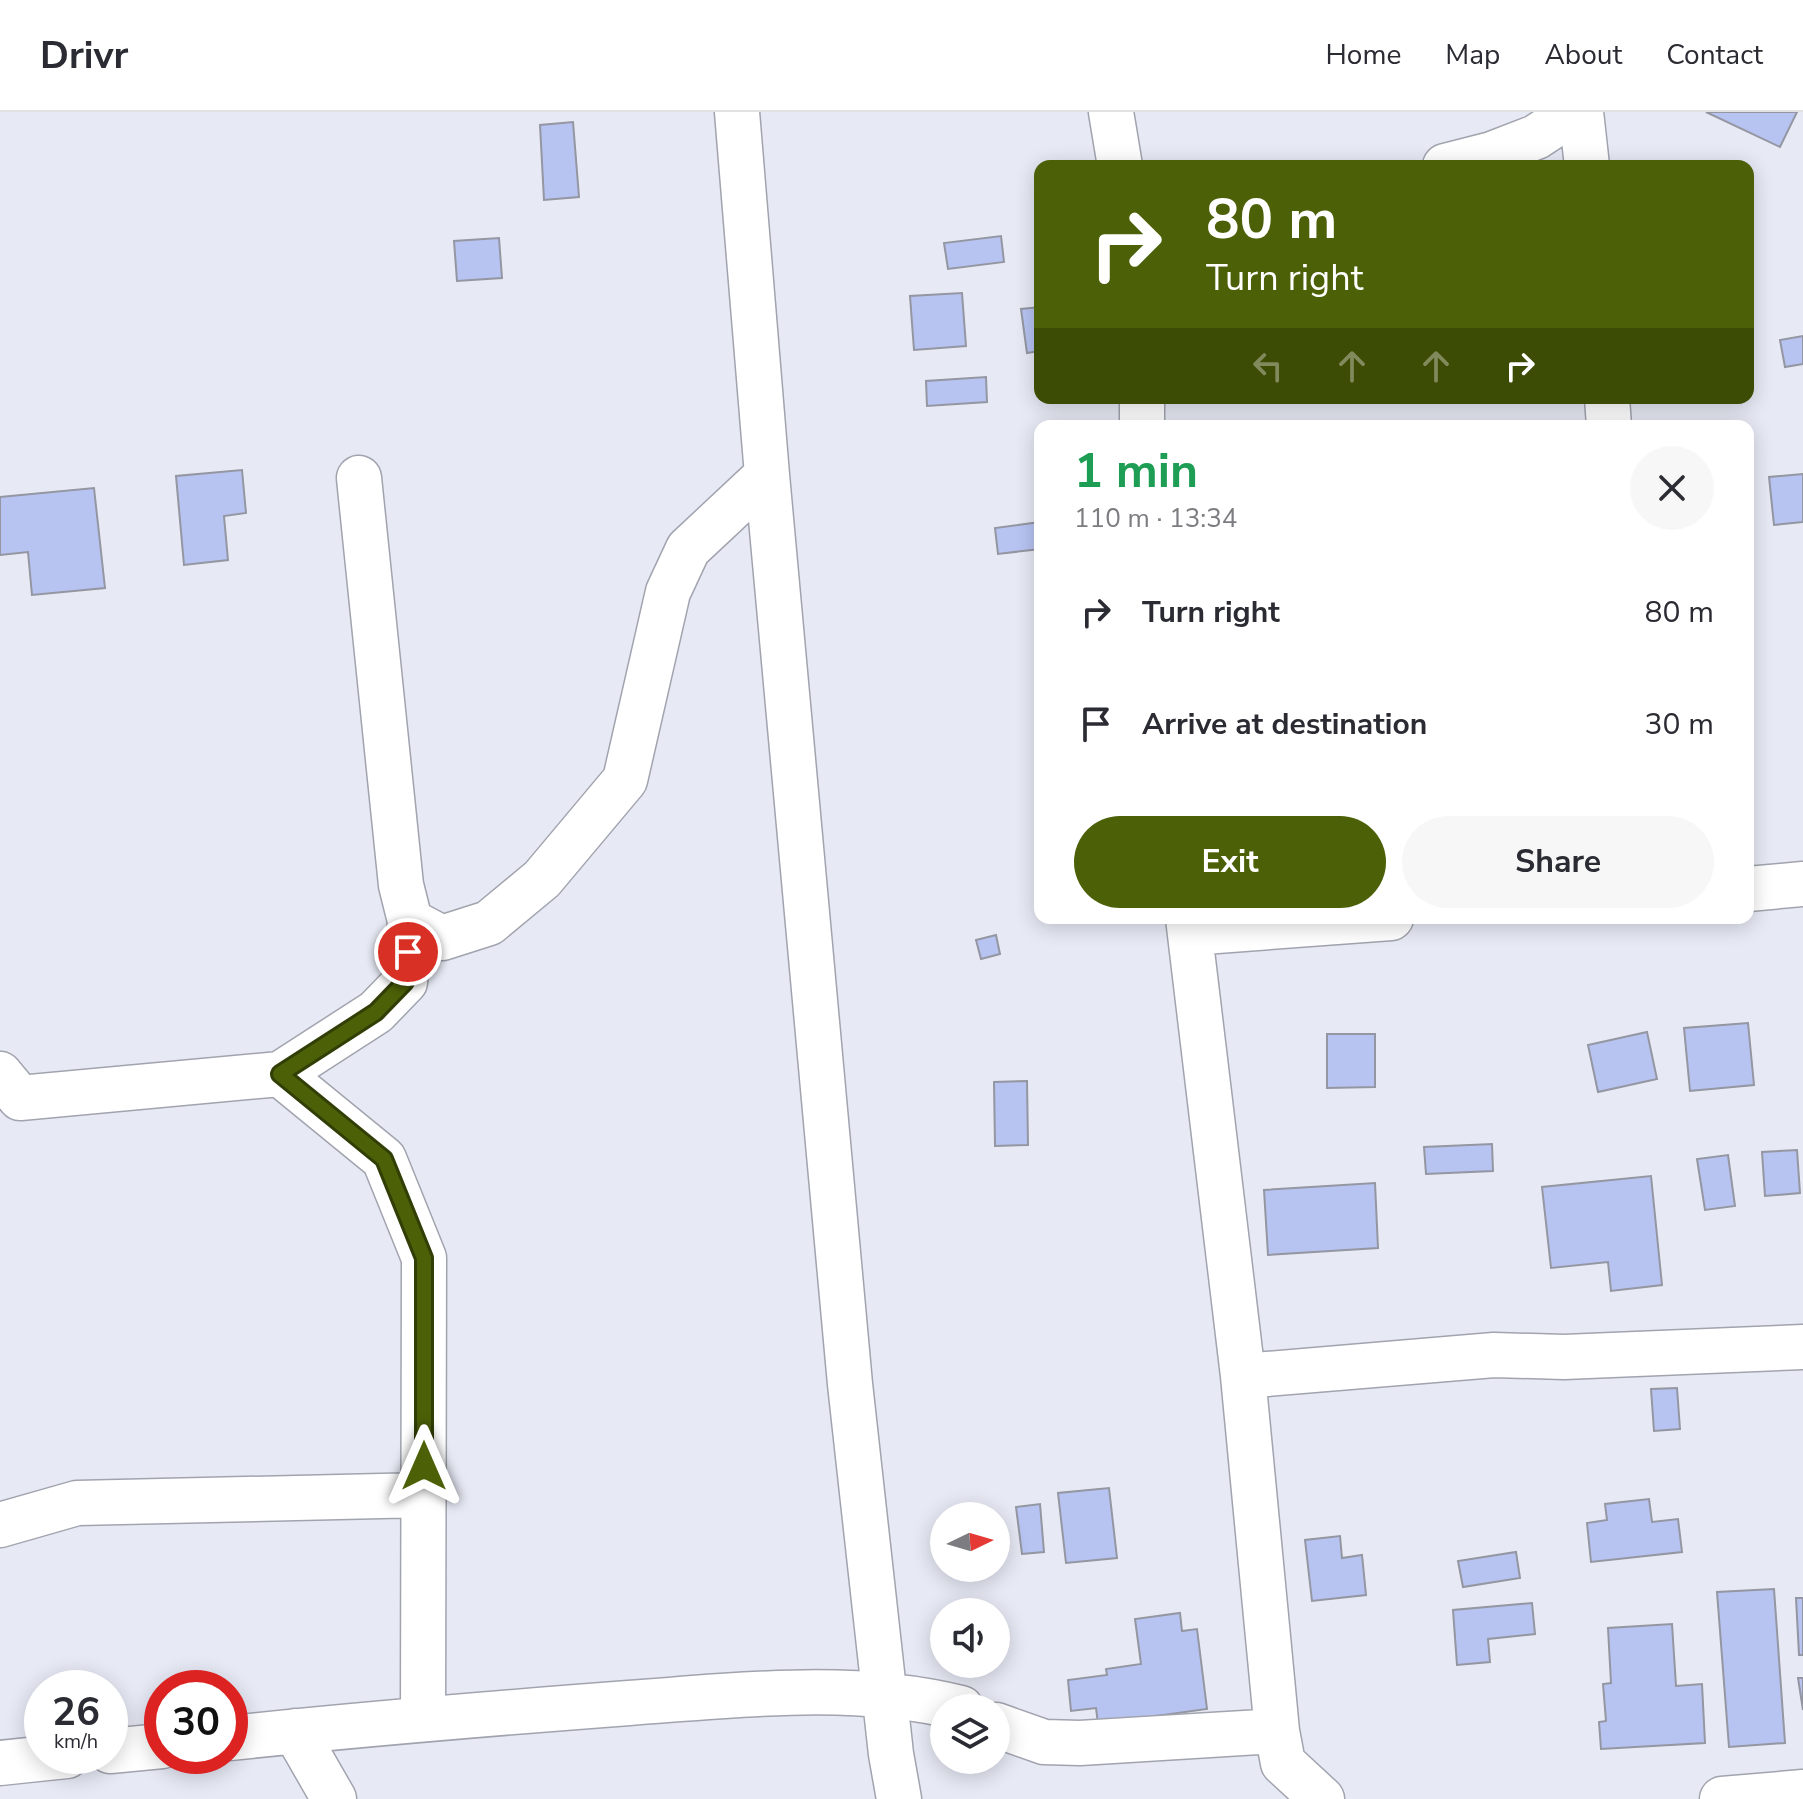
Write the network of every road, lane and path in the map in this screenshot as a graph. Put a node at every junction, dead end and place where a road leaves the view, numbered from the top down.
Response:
1 (737, 112) edge
2 (1111, 112) edge
3 (1574, 112) edge
4 (1581, 112) edge
5 (1119, 160) edge
6 (1468, 160) edge
7 (1586, 160) edge
8 (767, 475) junction
9 (359, 478) dead end
10 (1803, 884) edge
11 (1754, 888) edge
12 (410, 921) junction
13 (1240, 924) edge
14 (1189, 926) edge
15 (0, 1074) edge
16 (280, 1074) junction
17 (1803, 1347) edge
18 (1243, 1376) junction
19 (424, 1495) junction
20 (0, 1525) edge
21 (885, 1694) junction
22 (930, 1702) edge
23 (423, 1718) junction
24 (1010, 1730) edge
25 (295, 1731) junction
26 (1277, 1731) junction
27 (248, 1736) edge
28 (24, 1760) edge
29 (0, 1763) edge
30 (1803, 1792) edge
31 (334, 1799) edge
32 (899, 1799) edge
33 (1322, 1799) edge
34 (1722, 1799) edge

1 - 8 street
2 - 5 street
3 - 6 street
4 - 7 street
8 - 12 street
8 - 21 street
9 - 12 street
10 - 11 street
12 - 16 street
13 - 14 street
14 - 18 street
15 - 16 street
16 - 19 street
17 - 18 street
18 - 26 street
19 - 20 street
19 - 23 street
21 - 22 street
21 - 23 street
21 - 32 street
23 - 25 street
24 - 26 street
25 - 27 street
25 - 31 street
26 - 33 street
28 - 29 street
30 - 34 street

